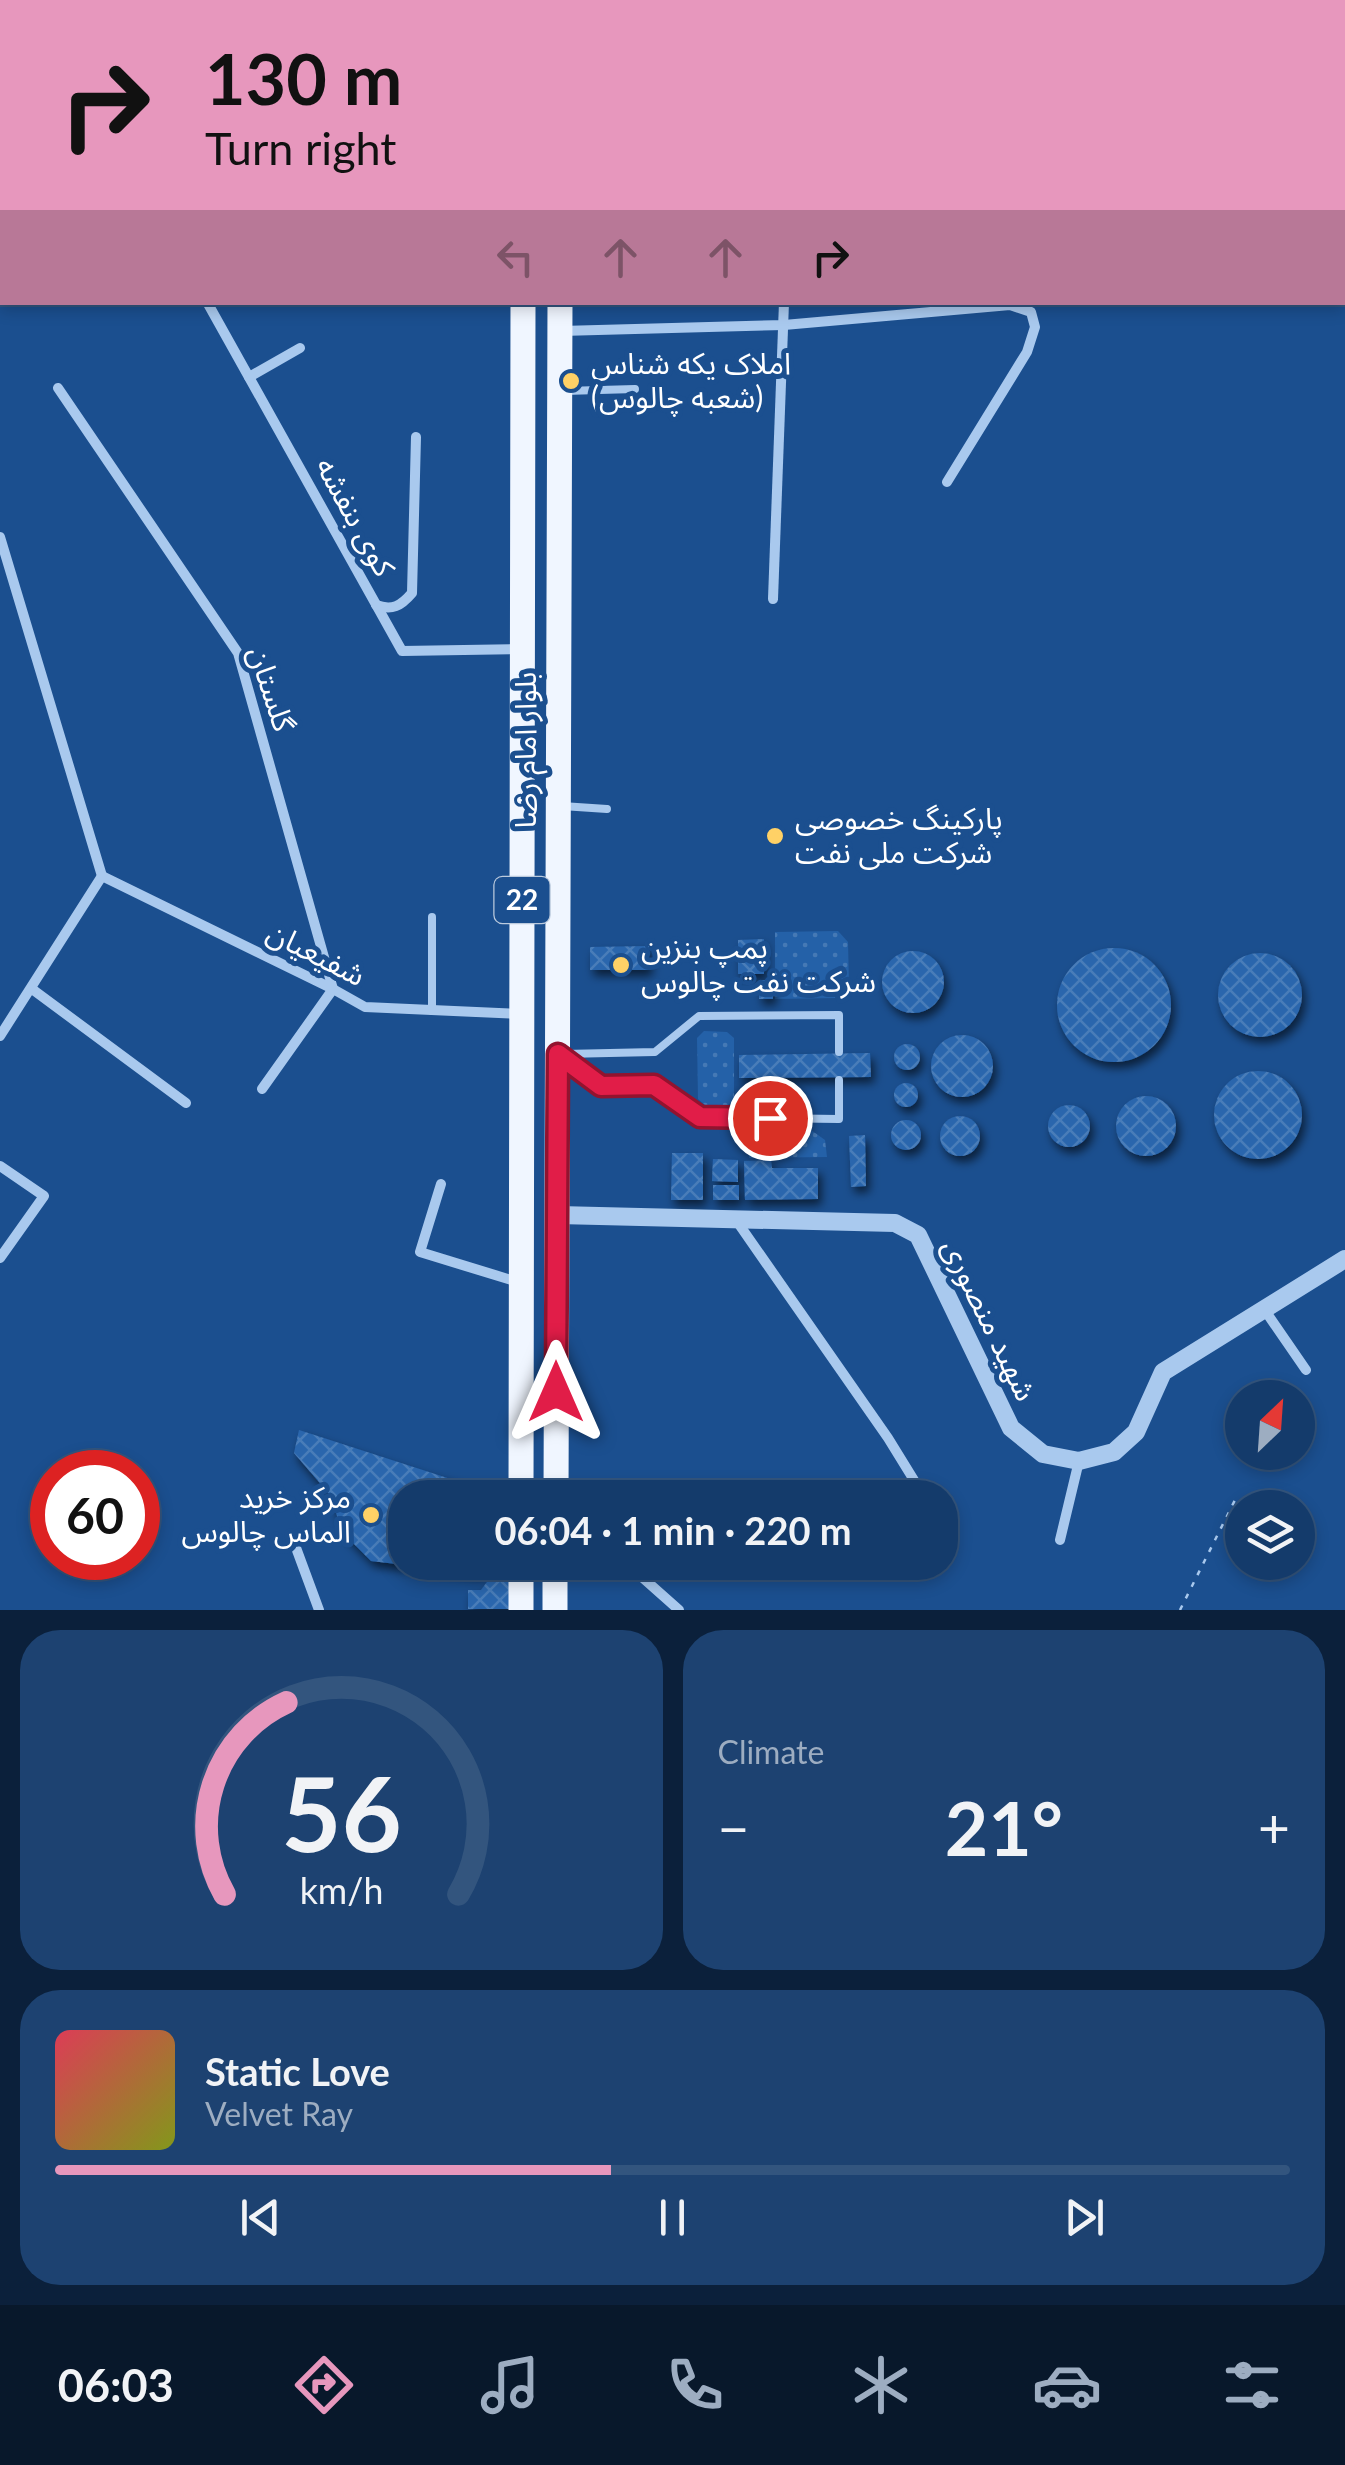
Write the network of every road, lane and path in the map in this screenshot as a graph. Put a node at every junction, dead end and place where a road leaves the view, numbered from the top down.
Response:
1 (210, 305) edge
2 (523, 305) edge
3 (560, 305) edge
4 (784, 305) edge
5 (784, 325) junction
6 (560, 332) junction
7 (300, 348) dead end
8 (249, 377) junction
9 (58, 388) dead end
10 (635, 389) dead end
11 (559, 392) junction
12 (416, 437) dead end
13 (947, 482) dead end
14 (0, 537) edge
15 (2, 554) edge
16 (772, 599) dead end
17 (375, 604) junction
18 (522, 649) junction
19 (522, 806) junction
20 (558, 806) junction
21 (607, 809) dead end
22 (102, 876) junction
23 (432, 918) dead end
24 (333, 988) junction
25 (32, 990) junction
26 (432, 1010) junction
27 (523, 1014) junction
28 (0, 1036) edge
29 (840, 1052) dead end
30 (524, 1054) junction
31 (558, 1054) junction
32 (839, 1080) dead end
33 (262, 1089) dead end
34 (186, 1102) dead end
35 (0, 1166) edge
36 (441, 1184) dead end
37 (558, 1215) junction
38 (736, 1219) junction
39 (0, 1258) edge
40 (1345, 1258) edge
41 (522, 1283) junction
42 (1264, 1310) junction
43 (1306, 1370) dead end
44 (1080, 1461) junction
45 (522, 1480) edge
46 (556, 1480) edge
47 (914, 1480) edge
48 (1225, 1520) edge
49 (1060, 1540) dead end
50 (294, 1545) dead end
51 (521, 1580) edge
52 (555, 1580) edge
53 (645, 1580) edge
54 (320, 1610) edge
55 (521, 1610) edge
56 (555, 1610) edge
57 (679, 1610) edge
58 (1180, 1610) edge

1 - 8 street, کوی بنفشه
2 - 18 main road, بلوار امام رضا / 22
3 - 6 main road, بلوار امام رضا
4 - 5 street
5 - 6 street
5 - 13 street
5 - 16 street
6 - 11 main road, بلوار امام رضا
7 - 8 street
8 - 17 street, کوی بنفشه
9 - 24 street, گلستان
10 - 11 lane
11 - 20 main road, بلوار امام رضا
12 - 17 street
14 - 15 street
15 - 22 street
17 - 18 street, کوی بنفشه
18 - 19 main road, بلوار امام رضا / 22
19 - 20 main road
19 - 27 main road, بلوار امام رضا / 22
20 - 21 lane
20 - 31 main road, بلوار امام رضا
22 - 24 street, شفیعیان
22 - 25 street
23 - 26 lane
24 - 26 street, شفیعیان
24 - 33 street
25 - 28 street
25 - 34 street
26 - 27 street, شفیعیان
27 - 30 main road, بلوار امام رضا / 22
29 - 31 lane
30 - 31 main road
30 - 41 main road, بلوار امام رضا / 22
31 - 32 lane
31 - 37 main road, بلوار امام رضا
35 - 39 street
36 - 41 street
37 - 38 street, شهید منصوری
37 - 46 main road, بلوار امام رضا
38 - 44 street, شهید منصوری
38 - 47 street
40 - 42 street
41 - 45 main road, بلوار امام رضا / 22
42 - 43 street
42 - 44 street
44 - 49 street
48 - 58 path
50 - 54 street
51 - 55 main road
52 - 56 main road
53 - 57 street

